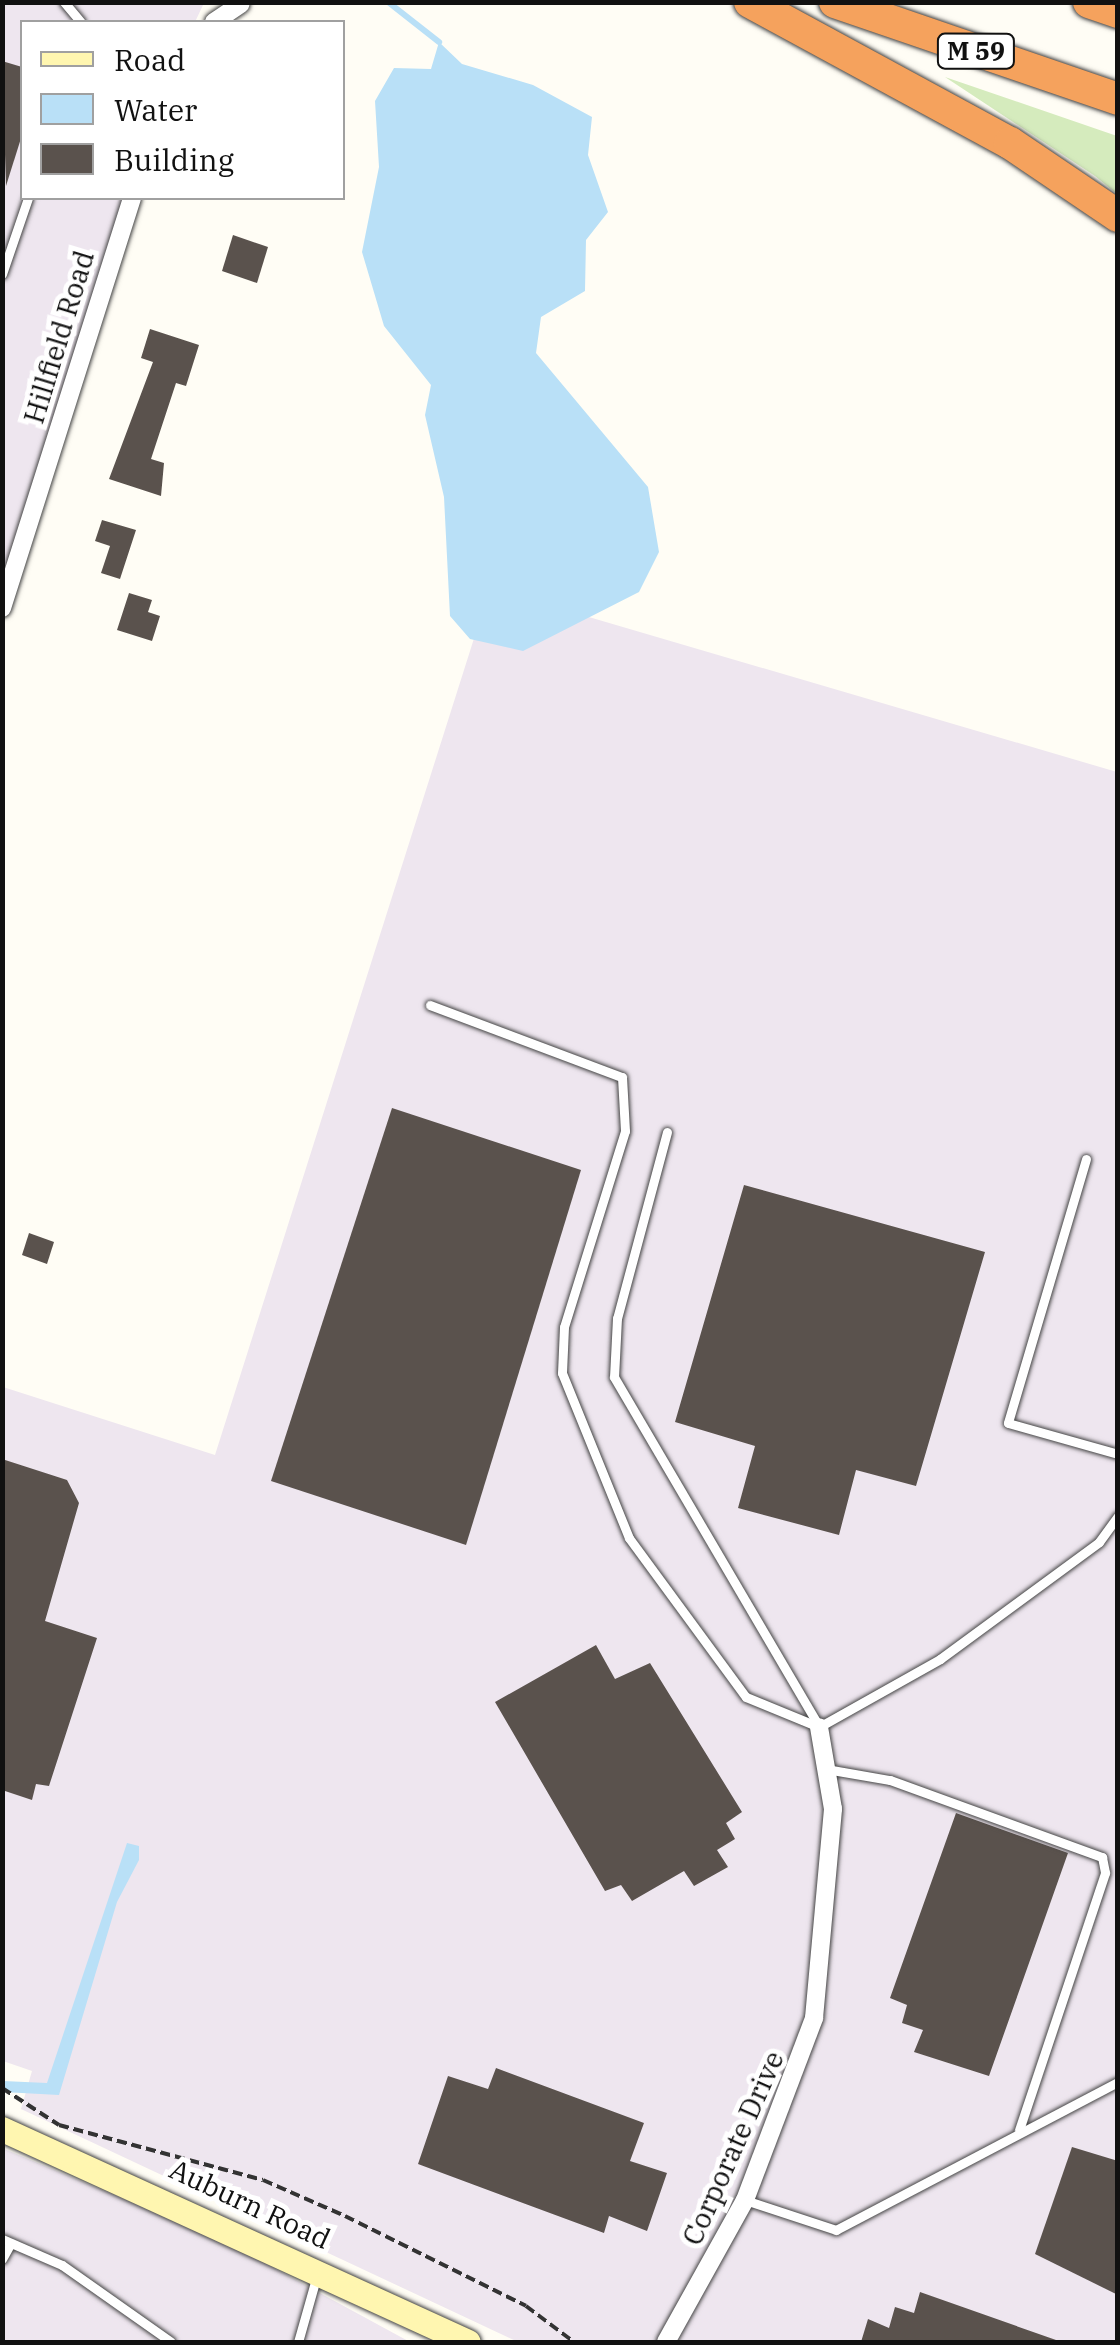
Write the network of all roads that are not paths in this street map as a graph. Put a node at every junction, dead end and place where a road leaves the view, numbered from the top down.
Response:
1 (750, 2) edge
2 (835, 2) edge
3 (1089, 2) edge
4 (241, 4) edge
5 (1118, 12) edge
6 (217, 20) edge
7 (1118, 99) edge
8 (27, 200) edge
9 (131, 200) edge
10 (1118, 216) edge
11 (2, 274) edge
12 (2, 608) edge
13 (430, 1005) dead end
14 (667, 1132) dead end
15 (1086, 1159) dead end
16 (1118, 1454) edge
17 (1118, 1516) edge
18 (819, 1728) junction
19 (826, 1769) junction
20 (1118, 2082) edge
21 (2, 2128) edge
22 (1019, 2130) junction
23 (746, 2200) junction
24 (7, 2241) edge
25 (2, 2259) edge
26 (319, 2268) junction
27 (171, 2342) edge
28 (298, 2342) edge
29 (468, 2342) edge
30 (666, 2342) edge

1 - 10 highway
2 - 7 highway, M 59
3 - 5 highway
4 - 6 street
8 - 11 lane
9 - 12 street, Hillfield Road
13 - 18 lane
14 - 18 lane
15 - 16 lane
17 - 18 lane
18 - 19 street, Corporate Drive
19 - 22 lane
19 - 23 street, Corporate Drive
20 - 22 lane
21 - 26 main road, Auburn Road
22 - 23 lane
23 - 30 street, Corporate Drive
24 - 25 lane
24 - 27 lane
26 - 28 lane
26 - 29 main road, Auburn Road

